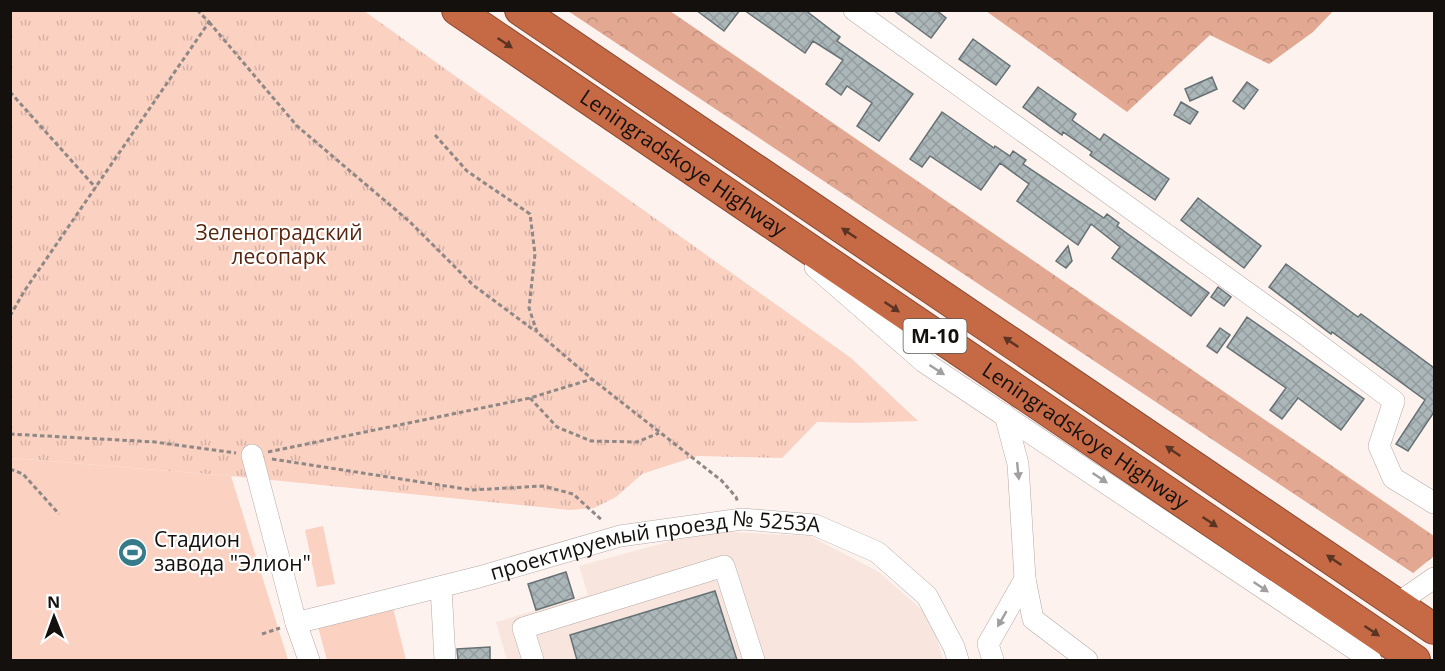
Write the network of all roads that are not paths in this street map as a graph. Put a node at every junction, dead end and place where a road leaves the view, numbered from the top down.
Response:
1 (457, 10) edge
2 (520, 10) edge
3 (854, 10) edge
4 (749, 210) junction
5 (1005, 415) junction
6 (252, 456) road end
7 (1434, 503) edge
8 (1434, 578) edge
9 (1025, 579) junction
10 (441, 587) junction
11 (1398, 603) junction
12 (296, 622) junction
13 (1434, 629) edge
14 (309, 660) edge
15 (445, 660) edge
16 (533, 660) edge
17 (754, 660) edge
18 (958, 660) edge
19 (993, 660) edge
20 (1087, 660) edge
21 (1371, 660) edge
22 (1415, 660) edge

1 -> 4 highway, Leningradskoye Highway / М-10
11 -> 2 highway, Leningradskoye Highway / М-10
3 - 7 lane
4 -> 5 lane
4 -> 22 highway, Leningradskoye Highway / М-10
5 -> 9 lane
5 -> 21 lane
6 - 12 lane
8 - 11 lane
9 -> 19 lane
9 - 20 lane
10 - 12 lane, проектируемый проезд № 5253А
10 - 15 lane
10 - 18 lane, проектируемый проезд № 5253А
11 - 13 highway, Leningradskoye Highway / М-10
12 - 14 lane
16 - 17 lane

